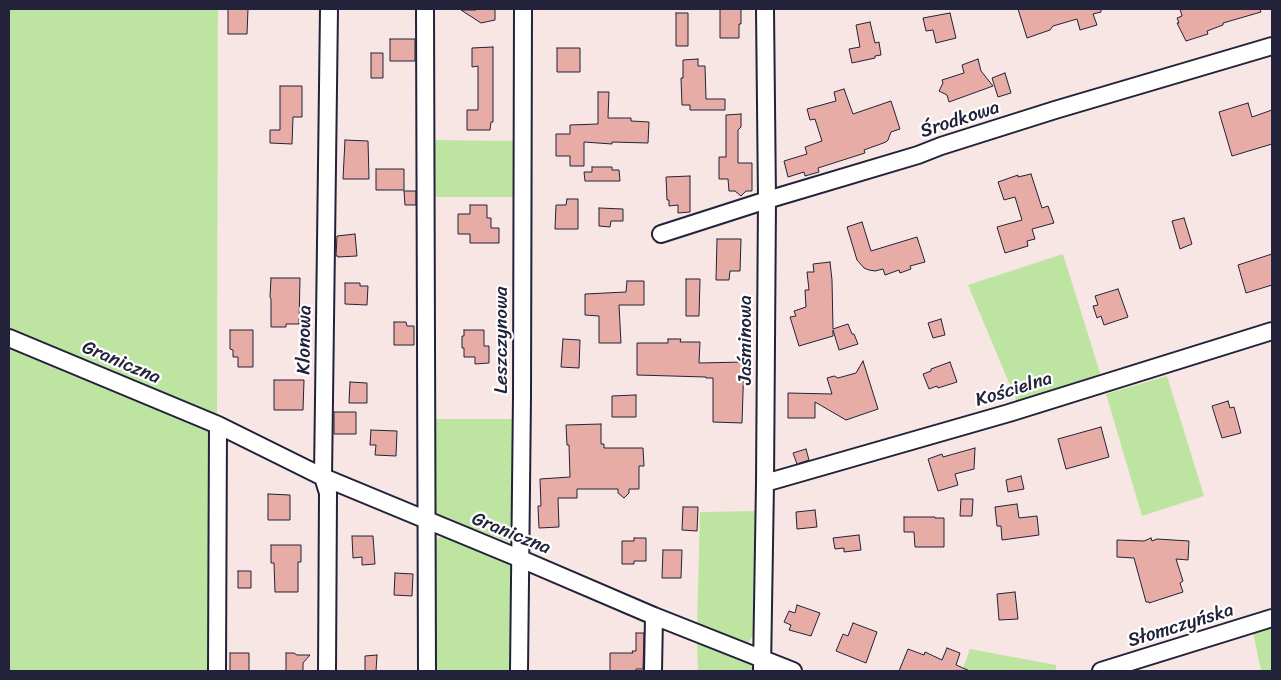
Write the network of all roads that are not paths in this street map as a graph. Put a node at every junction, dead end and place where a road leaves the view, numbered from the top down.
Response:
1 (329, 9) edge
2 (425, 9) edge
3 (523, 9) edge
4 (765, 9) edge
5 (1272, 46) edge
6 (767, 200) junction
7 (661, 234) dead end
8 (1272, 331) edge
9 (9, 338) edge
10 (218, 425) junction
11 (323, 477) junction
12 (765, 483) junction
13 (427, 521) junction
14 (521, 559) junction
15 (654, 616) junction
16 (1272, 618) edge
17 (762, 665) edge
18 (217, 671) edge
19 (327, 671) edge
20 (427, 671) edge
21 (519, 671) edge
22 (653, 671) edge
23 (793, 671) edge
24 (1101, 671) edge

1 - 11 street, Klonowa
2 - 13 street
3 - 14 street, Leszczynowa
4 - 6 street, Jaśminowa
5 - 6 street, Środkowa
6 - 7 street, Środkowa
6 - 12 street, Jaśminowa
8 - 12 street, Kościelna
9 - 10 street, Graniczna
10 - 11 street, Graniczna
10 - 18 street
11 - 13 street, Graniczna
11 - 19 street, Klonowa
12 - 17 street, Jaśminowa
13 - 14 street, Graniczna
13 - 20 street
14 - 15 street, Graniczna
14 - 21 street, Leszczynowa
15 - 17 street, Graniczna
15 - 22 street
16 - 24 street, Słomczyńska
17 - 23 street, Graniczna

